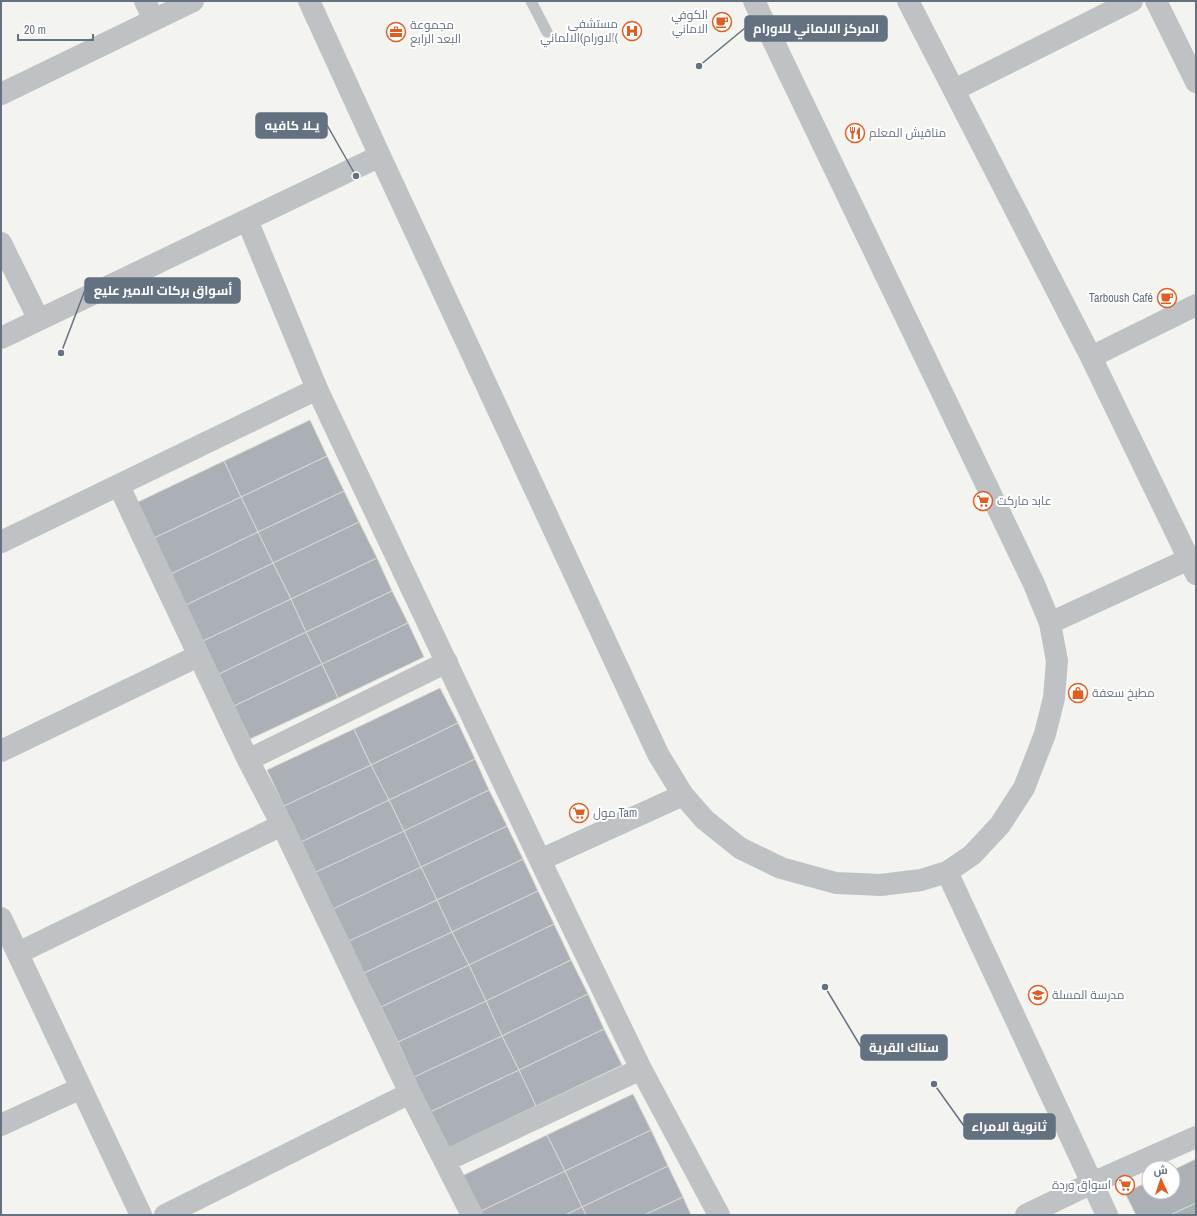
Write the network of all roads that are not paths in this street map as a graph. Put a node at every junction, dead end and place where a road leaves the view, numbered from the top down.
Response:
1 (193, 1) edge
2 (309, 1) edge
3 (531, 1) edge
4 (754, 1) edge
5 (908, 1) edge
6 (1132, 1) edge
7 (1156, 1) edge
8 (149, 10) edge
9 (547, 32) dead end
10 (1196, 82) edge
11 (954, 90) junction
12 (1, 94) edge
13 (380, 156) junction
14 (247, 220) junction
15 (1, 243) edge
16 (1196, 305) edge
17 (39, 320) junction
18 (1, 338) edge
19 (1091, 357) junction
20 (318, 389) junction
21 (119, 486) junction
22 (1, 542) edge
23 (1192, 566) edge
24 (1050, 623) junction
25 (198, 656) junction
26 (446, 662) junction
27 (1, 751) edge
28 (248, 760) junction
29 (683, 795) junction
30 (282, 825) junction
31 (540, 860) junction
32 (946, 872) junction
33 (1, 918) edge
34 (18, 953) junction
35 (641, 1069) junction
36 (81, 1088) junction
37 (410, 1093) junction
38 (1, 1125) edge
39 (1196, 1137) edge
40 (445, 1161) junction
41 (1092, 1183) junction
42 (141, 1215) edge
43 (165, 1215) edge
44 (472, 1215) edge
45 (719, 1215) edge
46 (1026, 1215) edge
47 (1107, 1215) edge

1 - 8 street
2 - 13 street
3 - 9 lane
4 - 24 street
5 - 11 street
6 - 11 street
7 - 10 street
8 - 12 street
11 - 19 street
13 - 14 street
13 - 29 street
14 - 17 street
14 - 20 street
15 - 17 street
16 - 19 street
17 - 18 street
19 - 23 street
20 - 21 street
20 - 26 street
21 - 22 street
21 - 25 street
23 - 24 street
24 - 32 street
25 - 27 street
25 - 28 street
26 - 28 street
26 - 31 street
28 - 30 street
29 - 31 street
29 - 32 street
30 - 34 street
30 - 37 street
31 - 35 street
32 - 41 street
33 - 34 street
34 - 36 street
35 - 40 street
35 - 45 street
36 - 38 street
36 - 42 street
37 - 40 street
37 - 43 street
39 - 41 street
40 - 44 street
41 - 46 street
41 - 47 street

